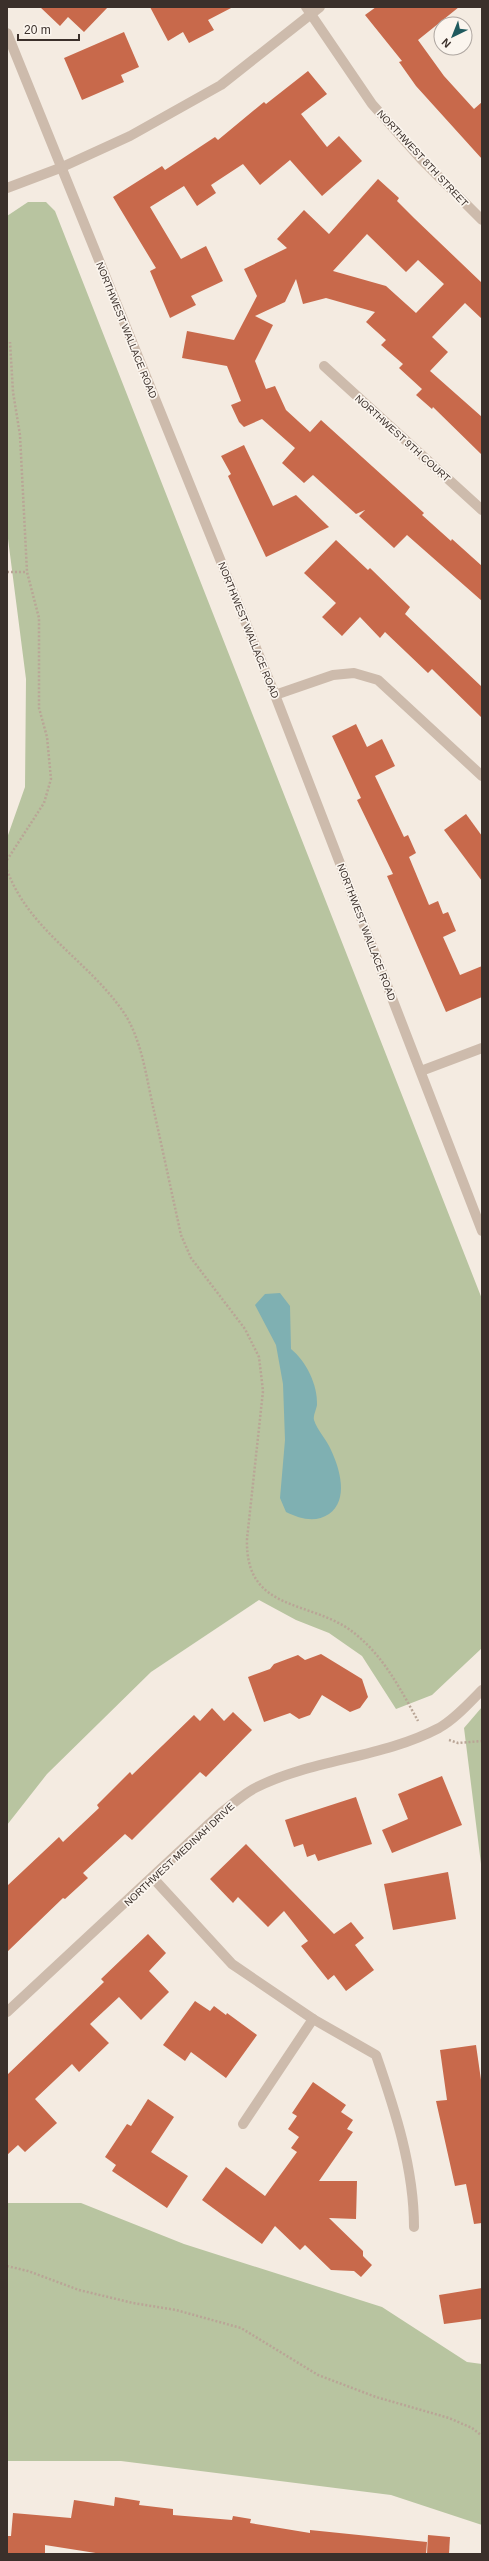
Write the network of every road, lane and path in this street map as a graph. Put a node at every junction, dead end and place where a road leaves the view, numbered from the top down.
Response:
1 (320, 7) edge
2 (309, 11) edge
3 (7, 33) edge
4 (60, 168) junction
5 (7, 188) edge
6 (482, 220) edge
7 (10, 342) dead end
8 (324, 366) dead end
9 (482, 510) edge
10 (7, 572) edge
11 (27, 572) junction
12 (275, 695) junction
13 (482, 776) edge
14 (7, 860) edge
15 (7, 870) edge
16 (482, 1048) edge
17 (421, 1071) junction
18 (482, 1231) edge
19 (482, 1690) edge
20 (425, 1734) junction
21 (482, 1741) edge
22 (153, 1878) junction
23 (7, 2012) edge
24 (313, 2019) junction
25 (242, 2124) dead end
26 (414, 2227) dead end
27 (7, 2266) edge
28 (482, 2436) edge

1 - 2 street
2 - 4 street
2 - 6 street, NORTHWEST 8TH STREET
3 - 4 street, NORTHWEST WALLACE ROAD
4 - 5 street
4 - 12 street, NORTHWEST WALLACE ROAD
7 - 11 path
8 - 9 street, NORTHWEST 9TH COURT
10 - 11 path
11 - 14 path
12 - 13 street
12 - 17 street, NORTHWEST WALLACE ROAD
15 - 20 path
16 - 17 street
17 - 18 street, NORTHWEST WALLACE ROAD
19 - 20 street, NORTHWEST MEDINAH DRIVE
20 - 21 path
20 - 22 street, NORTHWEST MEDINAH DRIVE
22 - 23 street, NORTHWEST MEDINAH DRIVE
22 - 24 street
24 - 25 street
24 - 26 street
27 - 28 path

